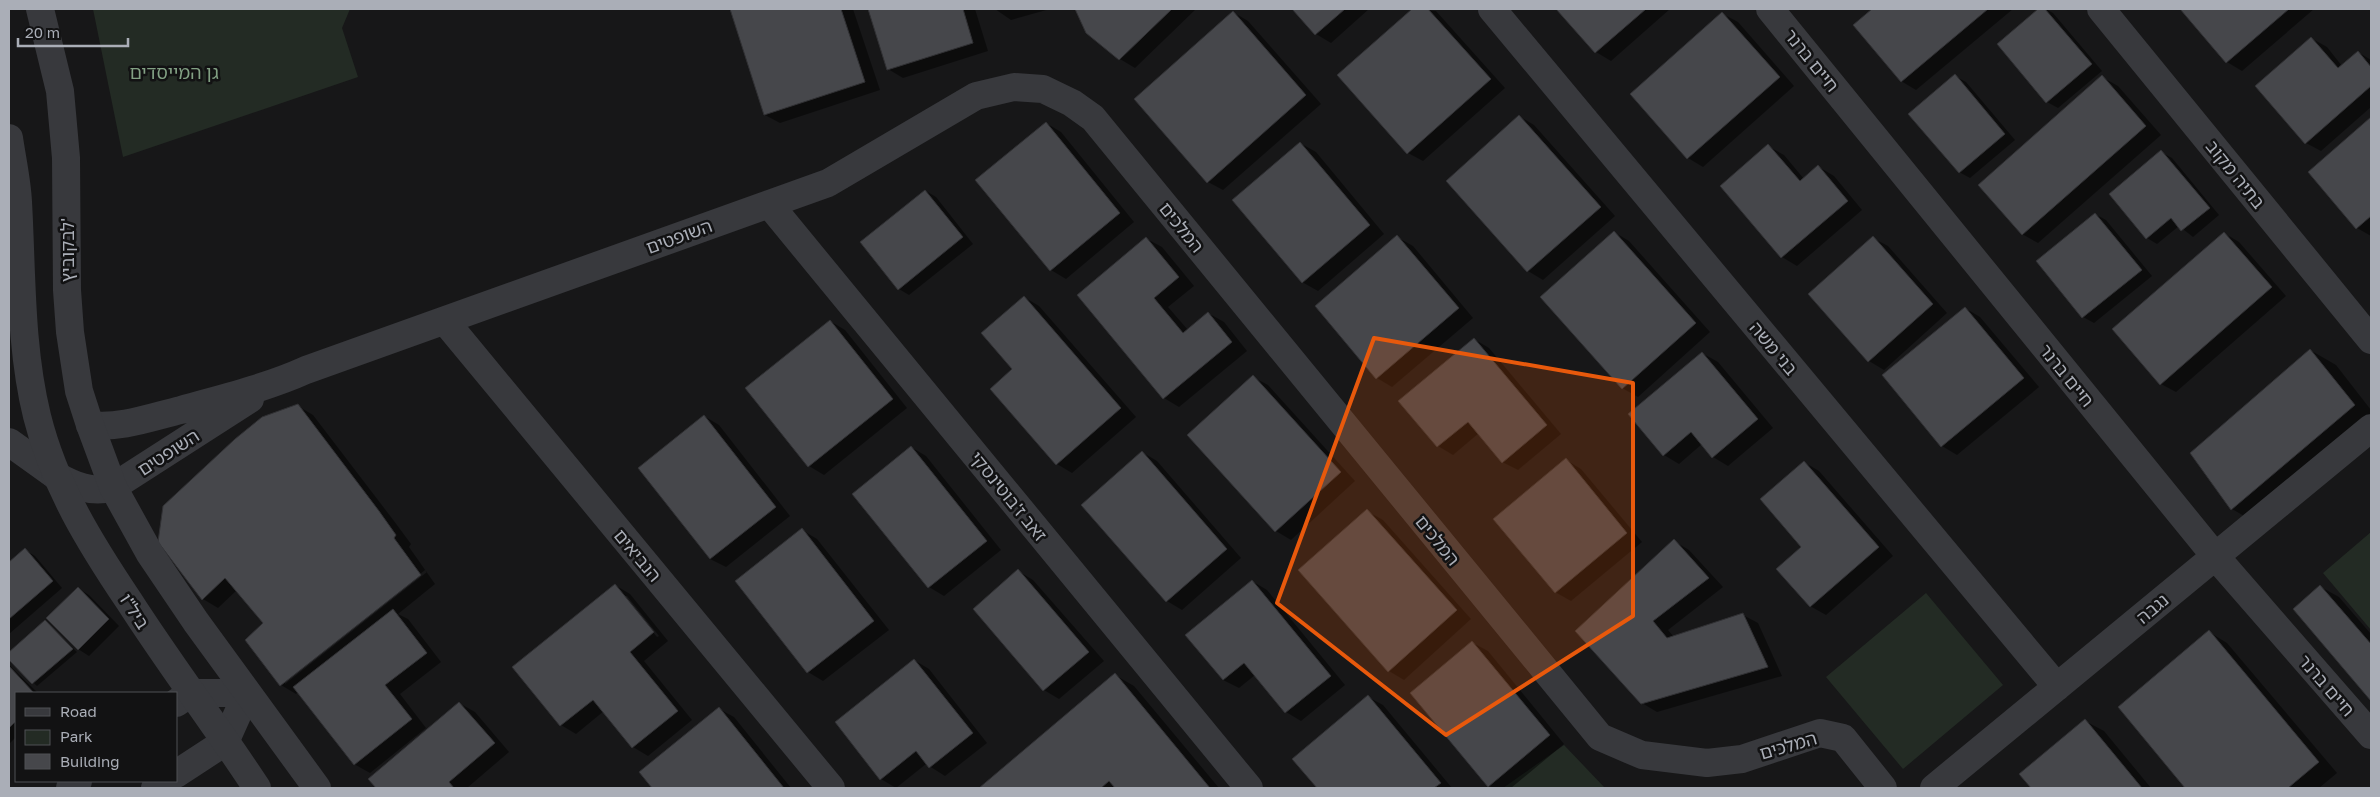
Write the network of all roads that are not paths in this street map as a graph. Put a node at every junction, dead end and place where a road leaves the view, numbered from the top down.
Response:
1 (40, 9) edge
2 (1492, 9) edge
3 (1770, 9) edge
4 (2101, 9) edge
5 (1072, 103) joint
6 (9, 138) edge
7 (768, 204) junction
8 (445, 321) junction
9 (2371, 340) edge
10 (275, 384) junction
11 (90, 425) junction
12 (2371, 428) edge
13 (9, 442) edge
14 (55, 475) junction
15 (113, 486) junction
16 (2215, 556) junction
17 (2057, 686) junction
18 (247, 693) junction
19 (184, 698) edge
20 (2371, 735) edge
21 (225, 742) junction
22 (178, 773) edge
23 (257, 788) edge
24 (317, 788) edge
25 (831, 788) edge
26 (1249, 788) edge
27 (1883, 788) edge
28 (1934, 788) edge

1 - 11 street, לבקוביץ'
2 - 17 street, בני משה
3 - 16 street, חיים ברנר
4 - 9 street, בתיה מקוב
5 - 7 street, השופטים
5 - 27 street, המלכים
6 - 14 street
7 - 8 street, השופטים
7 - 26 street, זאב ז'בוטינסקי
8 - 10 street, השופטים
8 - 25 street, הנביאים
10 - 11 street, השופטים
10 - 15 street, השופטים
11 - 15 street, לבקוביץ'
12 - 16 street, נגבה
13 - 14 street, ביל"ו
14 - 15 street, השופטים
14 - 19 street, ביל"ו
15 - 18 street
16 - 17 street, נגבה
16 - 20 street, חיים ברנר
17 - 28 street, נגבה
18 - 19 street
18 - 21 street
18 - 24 street
19 - 21 street, ביל"ו
21 - 22 street
21 - 23 street, ביל"ו

